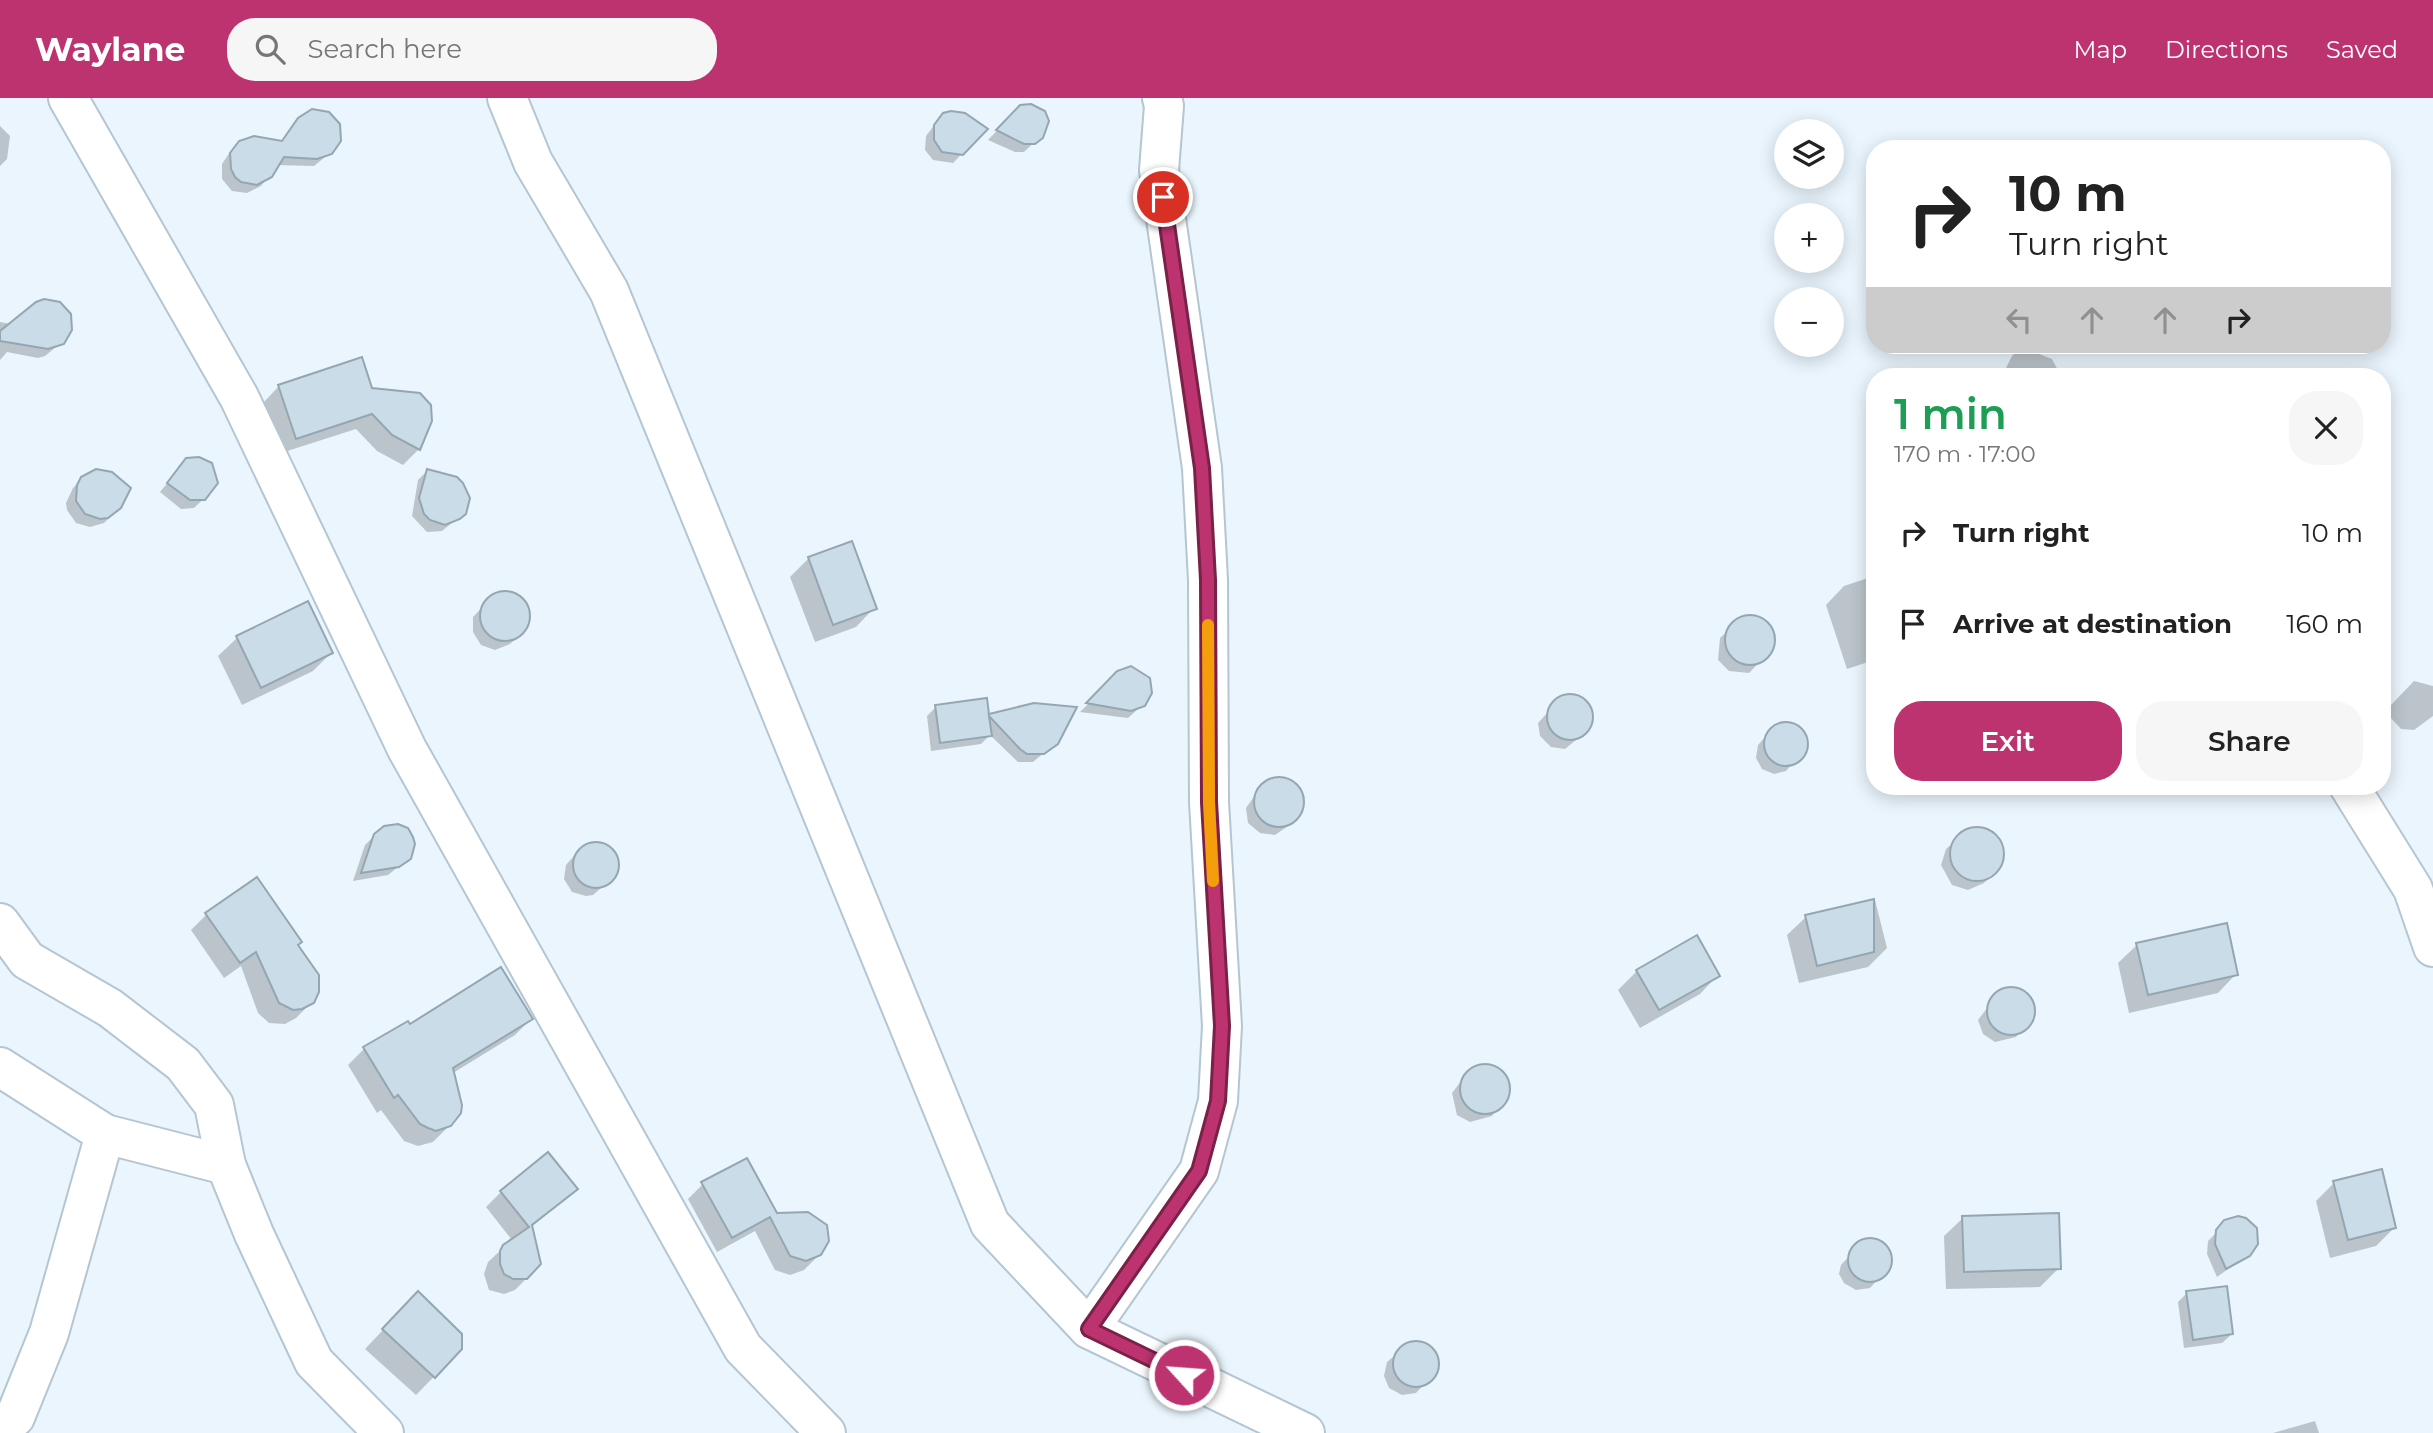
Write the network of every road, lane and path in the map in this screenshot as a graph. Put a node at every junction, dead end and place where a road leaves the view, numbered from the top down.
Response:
1 (68, 98) edge
2 (507, 98) edge
3 (1162, 98) edge
4 (2355, 795) edge
5 (0, 923) edge
6 (2433, 947) edge
7 (0, 1067) edge
8 (106, 1134) junction
9 (226, 1166) junction
10 (1089, 1329) junction
11 (0, 1423) edge
12 (384, 1433) edge
13 (826, 1433) edge
14 (1305, 1433) edge

1 - 13 street
2 - 10 street
3 - 10 street
4 - 6 street
5 - 9 street
7 - 8 street
8 - 9 street
8 - 11 street
9 - 12 street
10 - 14 street

